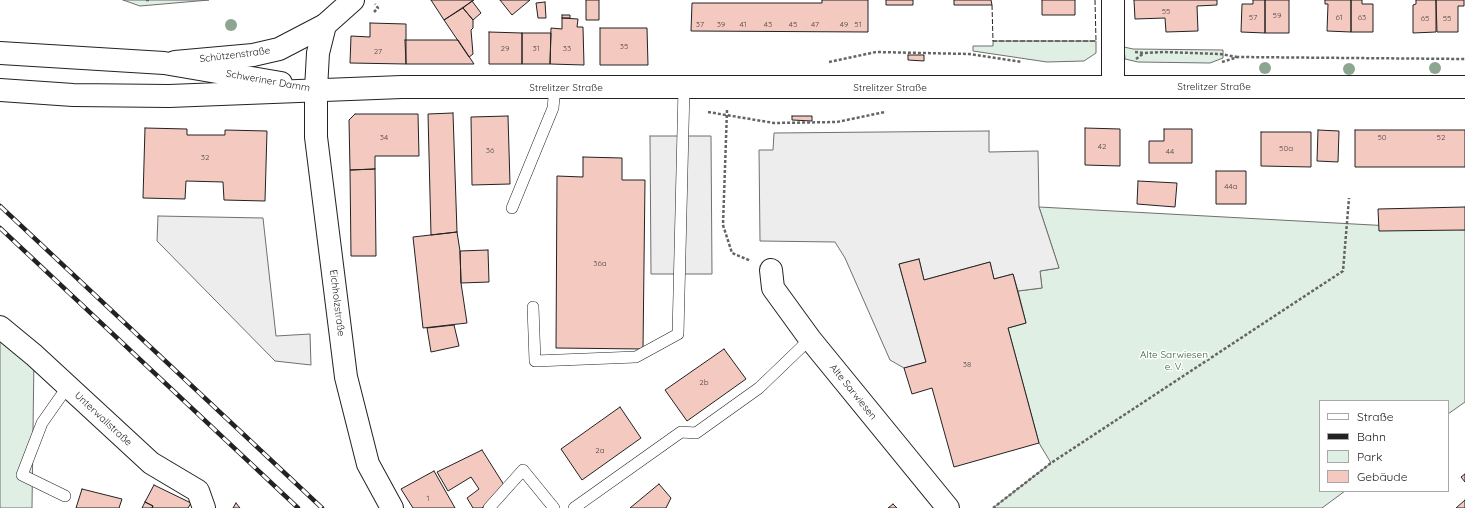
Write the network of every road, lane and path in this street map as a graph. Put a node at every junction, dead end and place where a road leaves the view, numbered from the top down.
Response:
1 (146, 0) edge
2 (149, 0) edge
3 (353, 0) edge
4 (372, 0) edge
5 (1113, 0) edge
6 (373, 13) dead end
7 (325, 25) junction
8 (1114, 47) junction
9 (0, 53) edge
10 (1238, 57) junction
11 (1465, 59) edge
12 (164, 62) junction
13 (824, 63) dead end
14 (1029, 63) dead end
15 (1219, 63) dead end
16 (1113, 87) junction
17 (555, 88) junction
18 (684, 88) junction
19 (728, 88) junction
20 (1465, 88) edge
21 (316, 89) junction
22 (0, 90) edge
23 (1349, 198) dead end
24 (512, 208) dead end
25 (772, 270) joint
26 (533, 307) dead end
27 (0, 327) edge
28 (810, 339) junction
29 (68, 386) junction
30 (65, 496) dead end
31 (204, 508) edge
32 (392, 508) edge
33 (489, 508) edge
34 (554, 508) edge
35 (574, 508) edge
36 (948, 508) edge
37 (993, 508) edge

1 - 2 path
3 - 7 main road, Schützenstraße
4 - 6 path
5 - 8 main road
7 - 12 main road, Schützenstraße
7 - 21 main road, Eichholzstraße
8 - 10 path
8 - 16 main road
9 - 12 main road, Schweriner Damm
10 - 11 path
10 - 15 path
12 - 21 main road, Schweriner Damm
13 - 14 path
16 - 19 main road, Strelitzer Straße
16 - 20 main road, Strelitzer Straße
17 - 18 main road, Strelitzer Straße
17 - 21 main road, Strelitzer Straße
17 - 24 lane
18 - 19 main road, Strelitzer Straße
18 - 26 lane
19 - 25 path
21 - 22 main road, Schweriner Damm
21 - 32 main road, Eichholzstraße
23 - 37 path
25 - 28 main road, Alte Sarwiesen
27 - 29 main road, Unterwallstraße
28 - 35 lane
28 - 36 main road, Alte Sarwiesen
29 - 30 lane
29 - 31 main road, Unterwallstraße
33 - 34 lane

